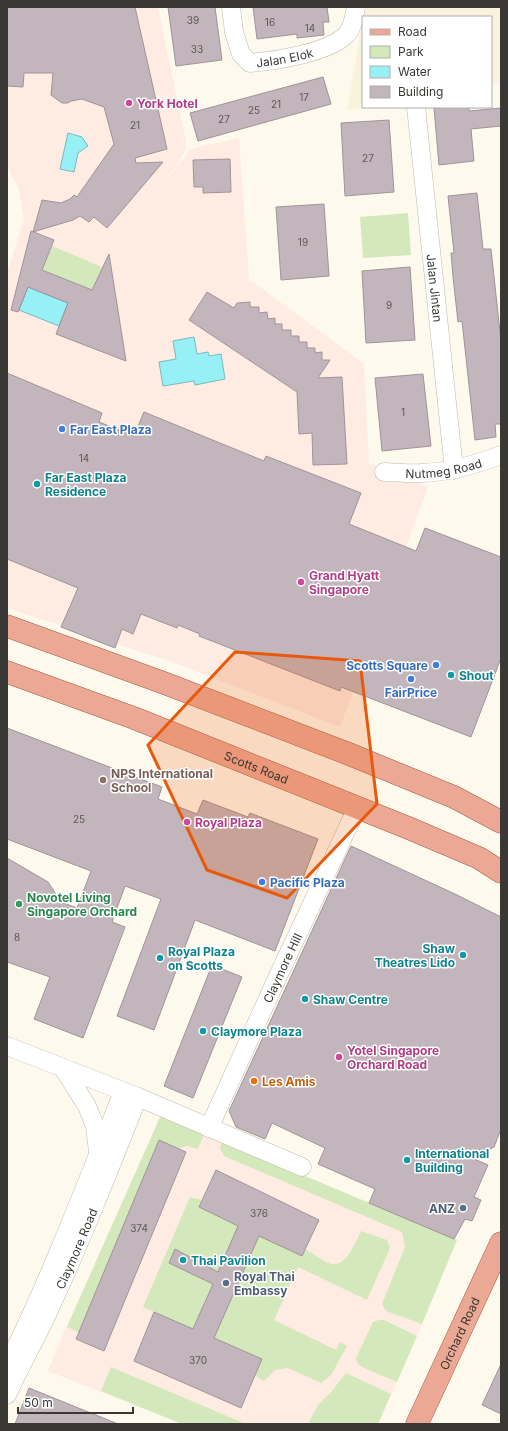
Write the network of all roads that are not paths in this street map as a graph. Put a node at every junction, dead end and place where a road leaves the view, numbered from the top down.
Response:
1 (231, 7) edge
2 (356, 7) edge
3 (416, 108) edge
4 (501, 455) edge
5 (454, 470) junction
6 (384, 472) dead end
7 (7, 626) edge
8 (7, 672) edge
9 (357, 808) junction
10 (501, 822) edge
11 (501, 872) edge
12 (7, 1046) edge
13 (63, 1068) junction
14 (130, 1095) junction
15 (209, 1128) junction
16 (98, 1155) junction
17 (302, 1168) dead end
18 (499, 1252) edge
19 (7, 1366) edge
20 (7, 1395) edge
21 (417, 1424) edge

1 - 2 street, Jalan Elok
3 - 5 street, Jalan Jintan
4 - 5 street, Nutmeg Road
5 - 6 street, Nutmeg Road
7 - 10 main road
8 - 9 main road, Scotts Road
9 - 11 main road, Scotts Road
9 - 15 street, Claymore Hill
12 - 13 street
13 - 14 street
13 - 16 street
14 - 15 street
14 - 16 street, Claymore Road
14 - 20 street, Claymore Road
15 - 17 street
16 - 19 street, Claymore Road
18 - 21 main road, Orchard Road

